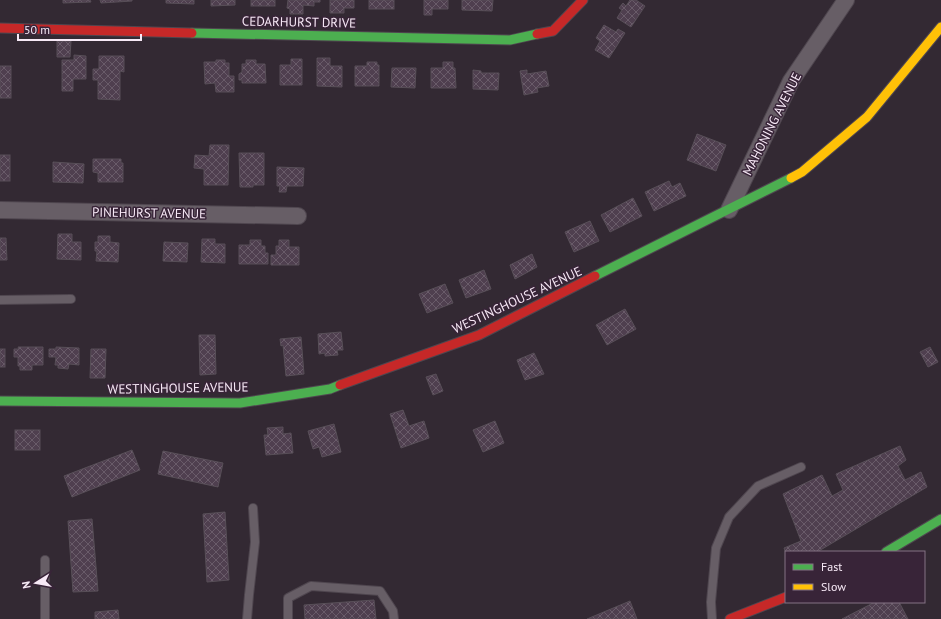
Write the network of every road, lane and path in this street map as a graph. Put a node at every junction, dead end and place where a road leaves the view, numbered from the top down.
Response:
1 (583, 0) edge
2 (846, 0) edge
3 (941, 27) edge
4 (0, 28) edge
5 (0, 210) edge
6 (729, 210) junction
7 (298, 216) dead end
8 (71, 299) dead end
9 (0, 300) edge
10 (0, 401) edge
11 (801, 467) dead end
12 (253, 508) dead end
13 (941, 519) edge
14 (888, 551) edge
15 (45, 560) dead end
16 (785, 597) edge
17 (45, 619) edge
18 (247, 619) edge
19 (288, 619) edge
20 (394, 619) edge
21 (712, 619) edge
22 (730, 619) edge

1 - 4 main road, CEDARHURST DRIVE
2 - 6 street, MAHONING AVENUE
3 - 6 main road, WESTINGHOUSE AVENUE
5 - 7 street, PINEHURST AVENUE
6 - 10 main road, WESTINGHOUSE AVENUE
8 - 9 lane
11 - 21 lane
12 - 18 lane
13 - 14 main road
15 - 17 lane
16 - 22 main road
19 - 20 lane

